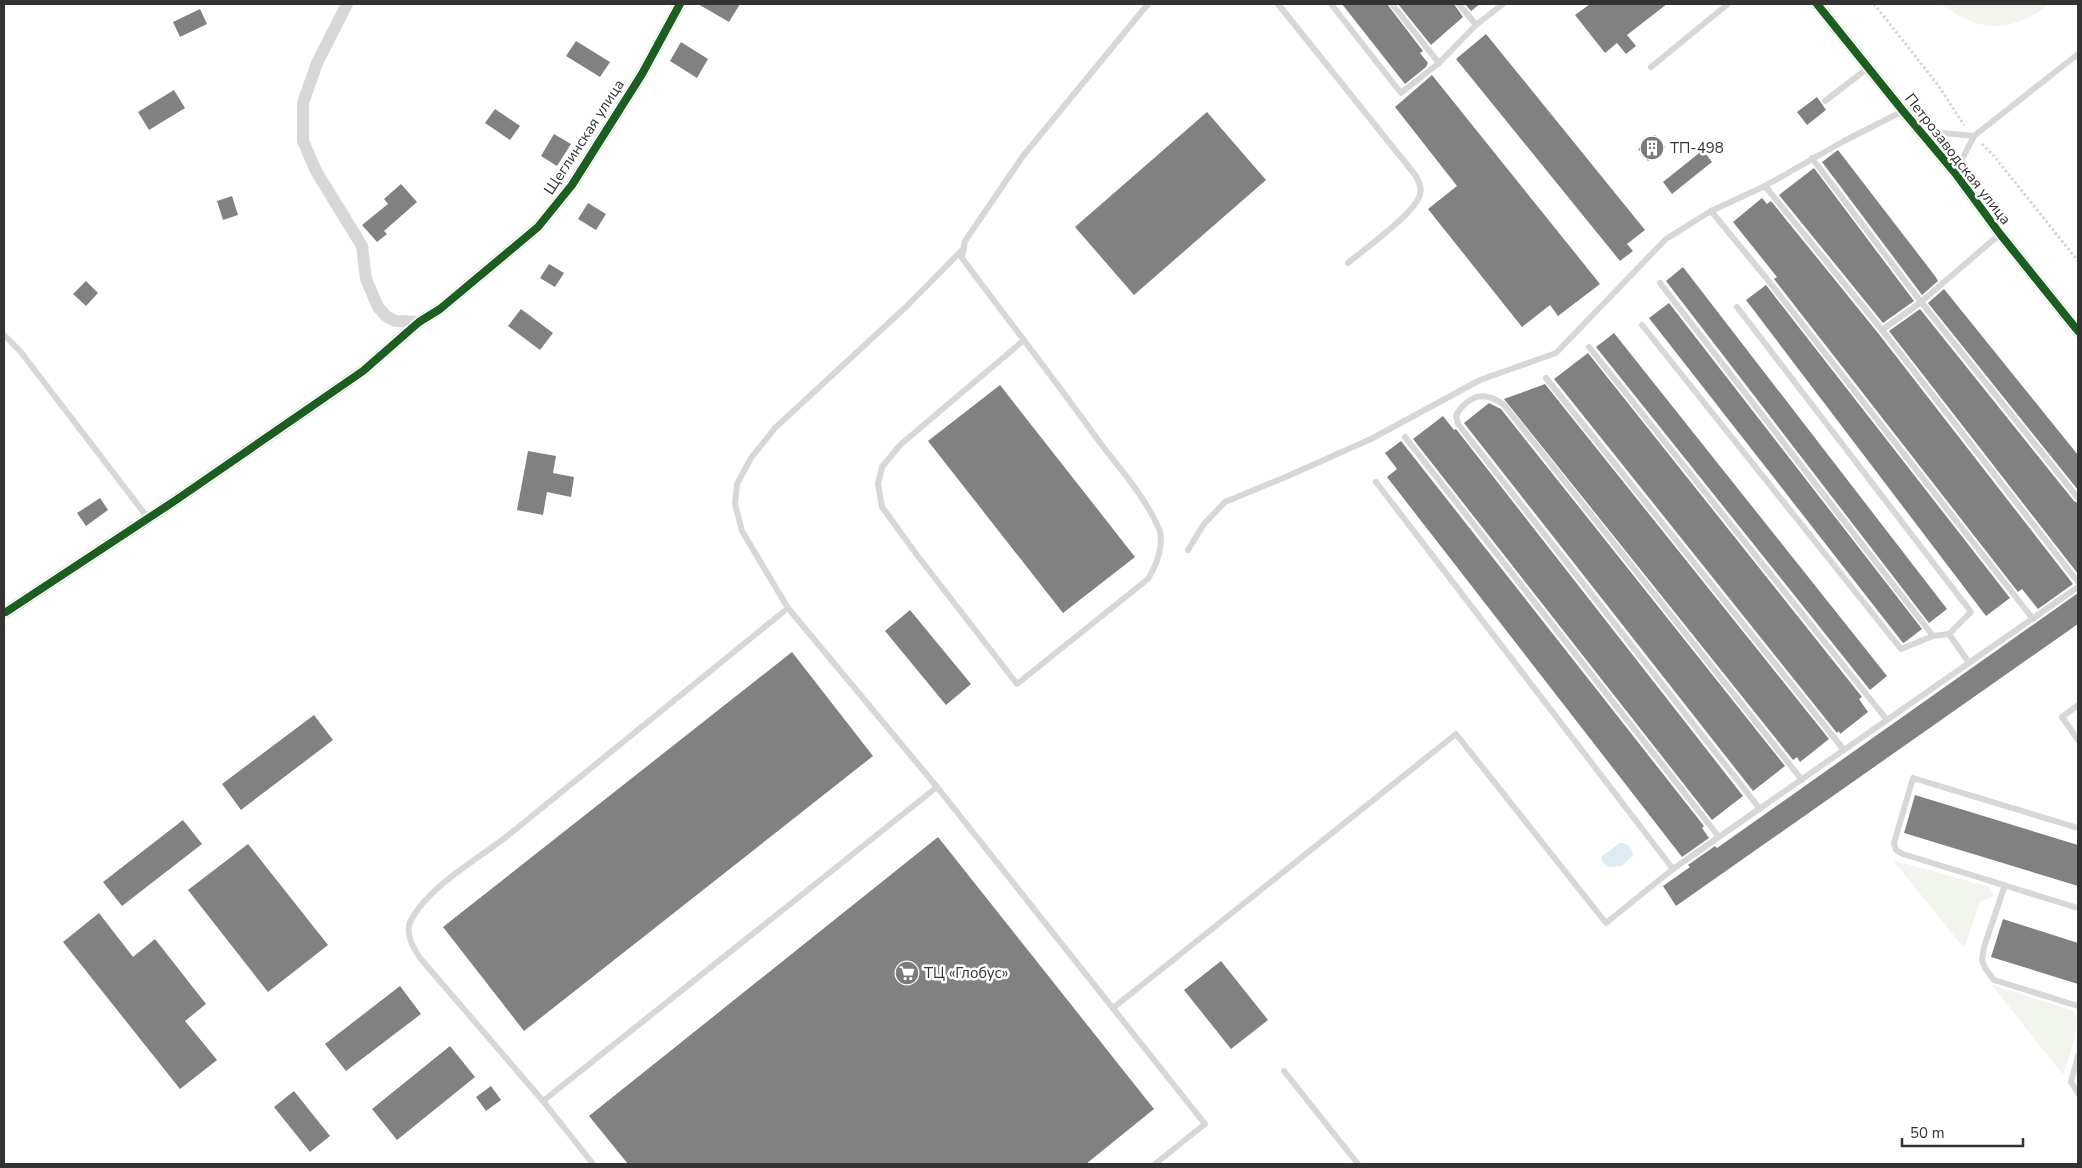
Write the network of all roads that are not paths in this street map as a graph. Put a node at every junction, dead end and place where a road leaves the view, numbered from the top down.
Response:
1 (347, 4) edge
2 (680, 4) edge
3 (1148, 4) edge
4 (1278, 4) edge
5 (1331, 4) edge
6 (1392, 4) edge
7 (1459, 4) edge
8 (1503, 4) edge
9 (1728, 4) edge
10 (1817, 4) edge
11 (1476, 25) junction
12 (2078, 55) edge
13 (1439, 63) junction
14 (1651, 67) dead end
15 (1868, 68) junction
16 (1825, 101) dead end
17 (1903, 111) junction
18 (1919, 131) junction
19 (1974, 136) junction
20 (1812, 158) junction
21 (1955, 173) junction
22 (1765, 186) junction
23 (1711, 211) junction
24 (2000, 234) junction
25 (964, 248) junction
26 (1348, 263) dead end
27 (1660, 283) dead end
28 (1921, 302) junction
29 (1737, 307) dead end
30 (419, 322) junction
31 (1642, 325) dead end
32 (1882, 330) junction
33 (2078, 331) edge
34 (4, 335) edge
35 (1024, 340) junction
36 (1589, 347) dead end
37 (1546, 378) dead end
38 (1406, 437) dead end
39 (1376, 482) dead end
40 (2078, 498) edge
41 (148, 518) junction
42 (1188, 550) dead end
43 (2078, 582) edge
44 (2078, 587) edge
45 (788, 608) junction
46 (6, 612) dead end
47 (2033, 619) junction
48 (1949, 634) junction
49 (1933, 636) junction
50 (1969, 663) junction
51 (2078, 705) edge
52 (1887, 720) junction
53 (2078, 740) edge
54 (1844, 750) junction
55 (1802, 780) junction
56 (937, 787) junction
57 (1760, 809) junction
58 (2078, 828) edge
59 (1719, 837) junction
60 (1673, 869) junction
61 (2005, 885) junction
62 (2078, 908) edge
63 (2078, 1006) edge
64 (1113, 1008) junction
65 (2078, 1056) edge
66 (1284, 1071) dead end
67 (2078, 1093) edge
68 (543, 1101) junction
69 (593, 1164) edge
70 (1155, 1164) edge
71 (1358, 1164) edge

1 - 30 street
2 - 30 street, Щеглинская улица
3 - 25 lane
4 - 26 lane
5 - 13 lane
6 - 13 lane
7 - 11 lane
8 - 11 lane
9 - 14 lane
10 - 15 street, Петрозаводская улица
11 - 13 lane
12 - 19 lane
15 - 16 lane
15 - 17 street, Петрозаводская улица
17 - 18 street, Петрозаводская улица
17 - 20 lane
18 - 19 lane
18 - 21 street, Петрозаводская улица
19 - 21 lane
20 - 22 lane
20 - 28 lane
21 - 24 street, Петрозаводская улица
22 - 23 lane
22 - 32 lane
23 - 42 lane
23 - 47 lane
24 - 28 lane
24 - 33 street, Петрозаводская улица
25 - 35 lane
25 - 45 lane
27 - 49 lane
28 - 32 lane
28 - 40 lane
29 - 48 lane
30 - 41 street, Щеглинская улица
31 - 49 lane
32 - 43 lane
34 - 41 lane
35 - 35 lane
36 - 52 lane
37 - 54 lane
38 - 59 lane
39 - 60 lane
41 - 46 street, Щеглинская улица
44 - 47 lane
45 - 56 lane
45 - 68 lane
47 - 50 lane
48 - 49 lane
48 - 50 lane
50 - 52 lane
51 - 53 lane
52 - 54 lane
54 - 55 lane
55 - 57 lane
55 - 57 lane
56 - 64 lane
56 - 68 lane
57 - 59 lane
58 - 61 lane
59 - 60 lane
60 - 64 lane
61 - 62 lane
61 - 63 lane
64 - 70 lane
65 - 67 lane
66 - 71 lane
68 - 69 lane

